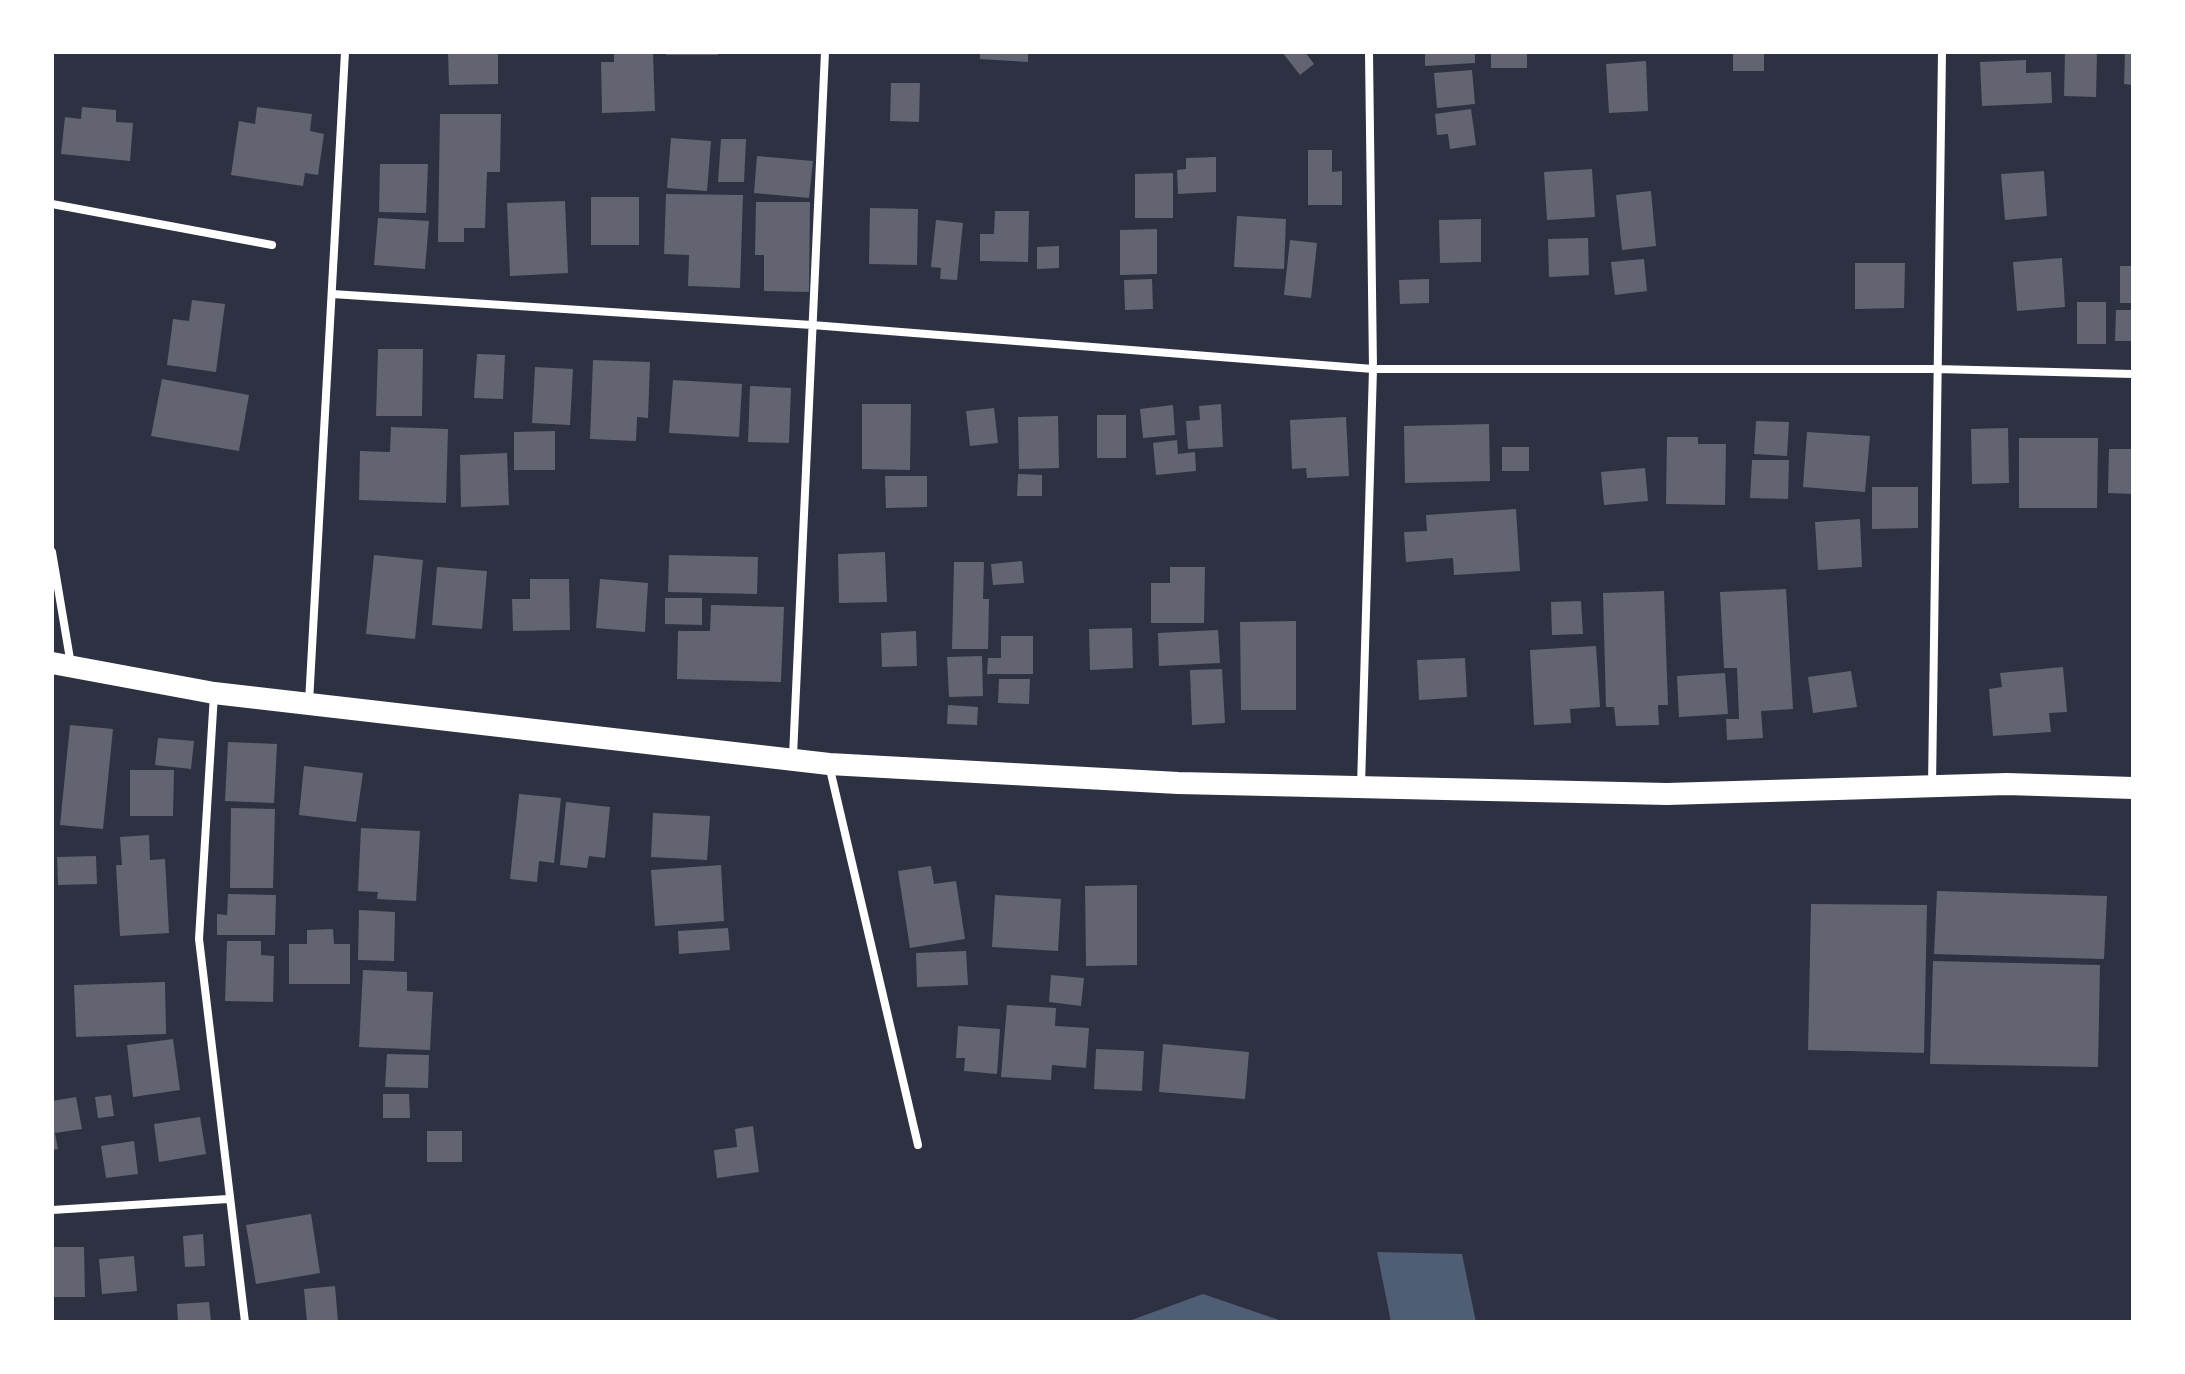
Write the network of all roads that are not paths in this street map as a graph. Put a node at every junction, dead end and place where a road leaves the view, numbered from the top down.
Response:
1 (345, 52) edge
2 (825, 52) edge
3 (1369, 52) edge
4 (1942, 52) edge
5 (52, 204) edge
6 (272, 245) dead end
7 (332, 294) junction
8 (812, 325) junction
9 (1373, 369) junction
10 (1936, 369) junction
11 (2133, 374) edge
12 (52, 552) edge
13 (62, 665) edge
14 (214, 693) junction
15 (309, 704) junction
16 (793, 757) junction
17 (829, 764) junction
18 (1932, 786) junction
19 (1361, 787) junction
20 (2133, 788) edge
21 (918, 1145) dead end
22 (228, 1199) junction
23 (52, 1210) edge
24 (245, 1322) edge

1 - 7 street
2 - 8 street
3 - 9 street
4 - 10 street
5 - 6 street
7 - 8 street
7 - 15 street
8 - 9 street
8 - 16 street
9 - 10 street
9 - 19 street
10 - 11 street
10 - 18 street
12 - 13 street
13 - 14 highway
14 - 15 highway
14 - 22 street
15 - 16 highway
16 - 17 highway
17 - 19 highway
17 - 21 street
18 - 19 highway
18 - 20 highway
22 - 23 street
22 - 24 street

